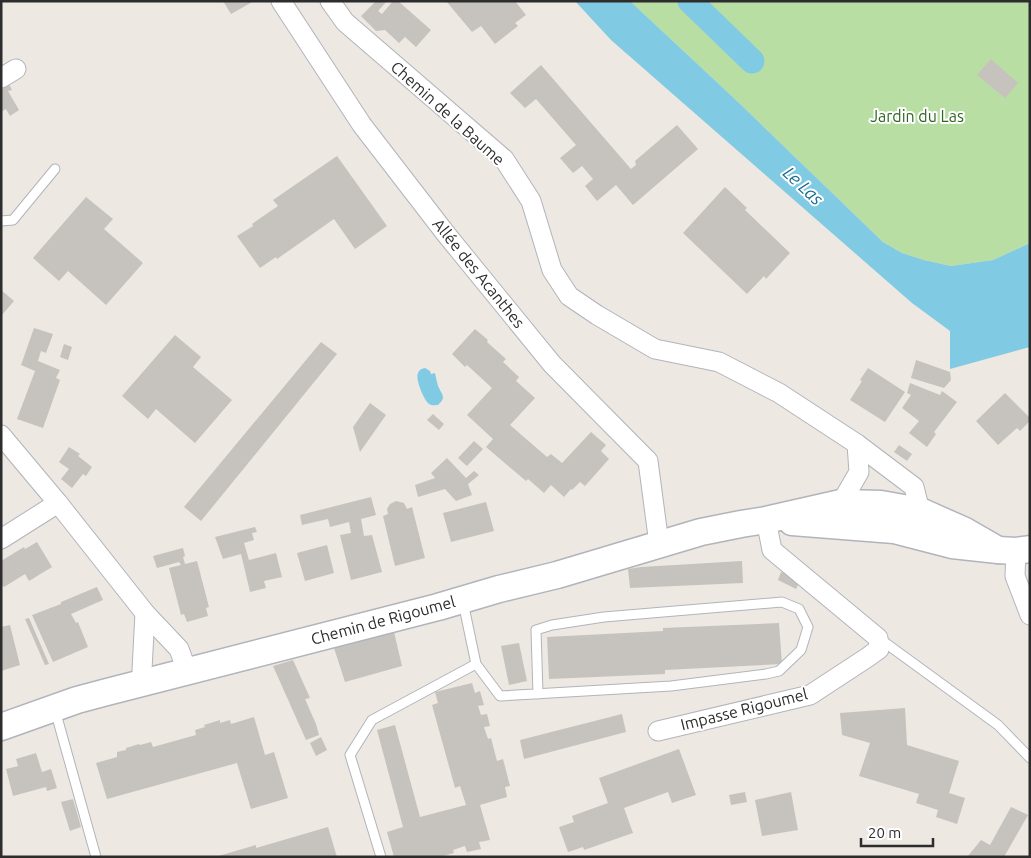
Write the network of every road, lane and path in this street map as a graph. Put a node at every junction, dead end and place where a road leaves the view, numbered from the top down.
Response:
1 (281, 1) edge
2 (330, 1) edge
3 (55, 169) dead end
4 (1, 221) edge
5 (1, 435) edge
6 (857, 444) junction
7 (58, 503) junction
8 (841, 503) junction
9 (920, 511) junction
10 (766, 520) junction
11 (894, 530) junction
12 (1, 539) edge
13 (659, 544) junction
14 (1015, 550) edge
15 (463, 600) junction
16 (145, 613) junction
17 (1030, 615) edge
18 (878, 638) junction
19 (476, 664) junction
20 (187, 671) junction
21 (145, 681) junction
22 (538, 694) junction
23 (54, 708) junction
24 (1, 727) edge
25 (658, 731) dead end
26 (1030, 758) edge
27 (96, 857) edge
28 (381, 857) edge

1 - 13 street, Allée des Acanthes
2 - 6 street, Chemin de la Baume
3 - 4 lane
5 - 7 street
6 - 8 street
6 - 9 street, Chemin de la Baume
7 - 12 street
7 - 16 street
8 - 9 main road, Chemin de Rigoumel
8 - 10 main road, Chemin de Rigoumel
9 - 11 street
9 - 14 main road, Chemin de Rigoumel
10 - 11 main road, Chemin de Rigoumel
10 - 13 main road, Chemin de Rigoumel
10 - 18 street
11 - 14 main road, Chemin de Rigoumel
13 - 15 main road, Chemin de Rigoumel
14 - 17 street
15 - 19 lane
15 - 20 main road, Chemin de Rigoumel
16 - 20 street
16 - 21 street
18 - 25 street, Impasse Rigoumel
18 - 26 lane
19 - 22 lane
19 - 28 lane
20 - 21 main road, Chemin de Rigoumel
21 - 23 main road, Chemin de Rigoumel
22 - 22 lane
23 - 24 main road, Chemin de Rigoumel
23 - 27 lane

